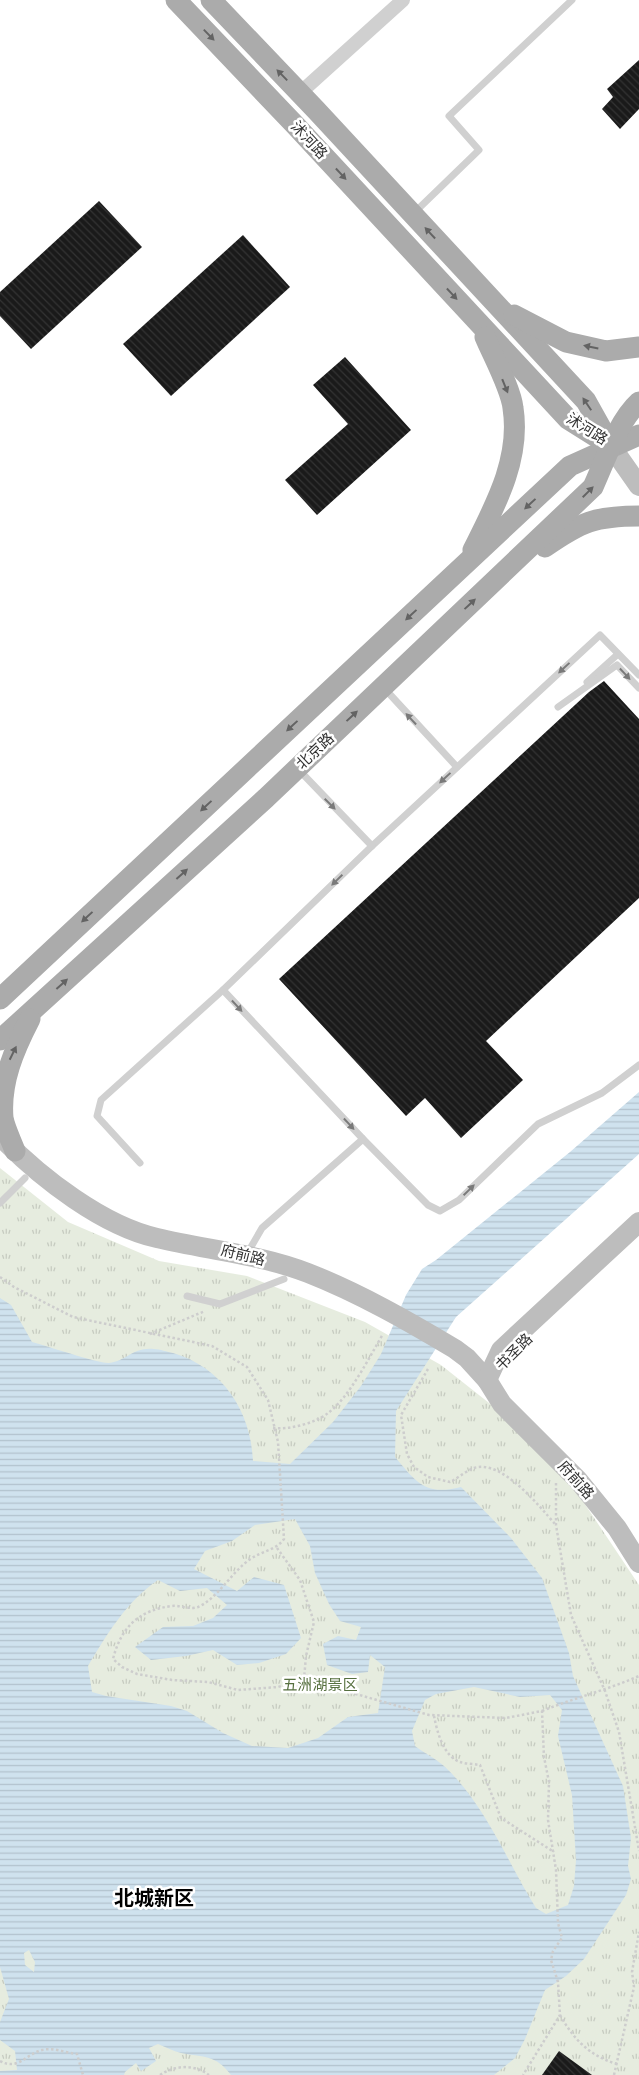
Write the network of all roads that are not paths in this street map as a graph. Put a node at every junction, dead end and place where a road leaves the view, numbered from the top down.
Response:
1 (176, 0) edge
2 (211, 0) edge
3 (403, 0) edge
4 (572, 0) edge
5 (300, 93) junction
6 (412, 214) junction
7 (499, 307) junction
8 (481, 325) junction
9 (639, 347) edge
10 (639, 402) edge
11 (639, 435) edge
12 (611, 446) junction
13 (639, 468) edge
14 (639, 486) edge
15 (639, 516) edge
16 (466, 563) junction
17 (497, 579) junction
18 (618, 654) junction
19 (639, 675) edge
20 (383, 687) junction
21 (639, 688) edge
22 (457, 767) junction
23 (297, 768) junction
24 (372, 846) junction
25 (223, 990) junction
26 (5, 992) edge
27 (35, 1008) junction
28 (0, 1040) edge
29 (639, 1065) edge
30 (0, 1135) edge
31 (362, 1139) junction
32 (6, 1156) edge
33 (140, 1163) dead end
34 (25, 1178) junction
35 (0, 1203) edge
36 (639, 1222) edge
37 (639, 1236) edge
38 (246, 1255) junction
39 (284, 1279) junction
40 (187, 1296) dead end
41 (363, 1305) junction
42 (487, 1380) junction
43 (639, 1539) edge
44 (639, 1563) edge

1 -> 8 main road, 沭河路
5 -> 2 main road, 沭河路
3 - 5 street
4 - 6 lane
5 - 6 main road, 沭河路
7 -> 6 main road, 沭河路
9 -> 7 main road
12 -> 7 main road, 沭河路
8 - 12 main road, 沭河路
8 -> 16 main road
10 - 12 main road, 北京路
11 - 12 main road
12 - 13 street
12 - 14 street
12 -> 16 main road
17 -> 12 main road, 北京路
15 - 17 main road
16 -> 26 main road
20 -> 17 main road, 北京路
18 - 19 lane
18 -> 21 lane
18 -> 22 lane
22 -> 20 lane
23 -> 20 main road, 北京路
22 -> 24 lane
23 -> 24 lane
27 -> 23 main road, 北京路
24 -> 25 lane
25 -> 31 lane
25 - 33 lane
27 - 28 main road, 北京路
32 -> 27 main road
31 -> 29 lane
30 - 32 street, 府前路
31 - 38 lane
32 - 34 street, 府前路
32 - 38 street, 府前路
34 - 35 lane
34 - 39 street, 府前路
36 - 42 street, 书圣路
37 - 42 street, 书圣路
38 - 41 street, 府前路
39 - 40 lane
39 - 41 street, 府前路
41 - 42 street, 府前路
42 - 43 street, 府前路
42 - 44 street, 府前路

